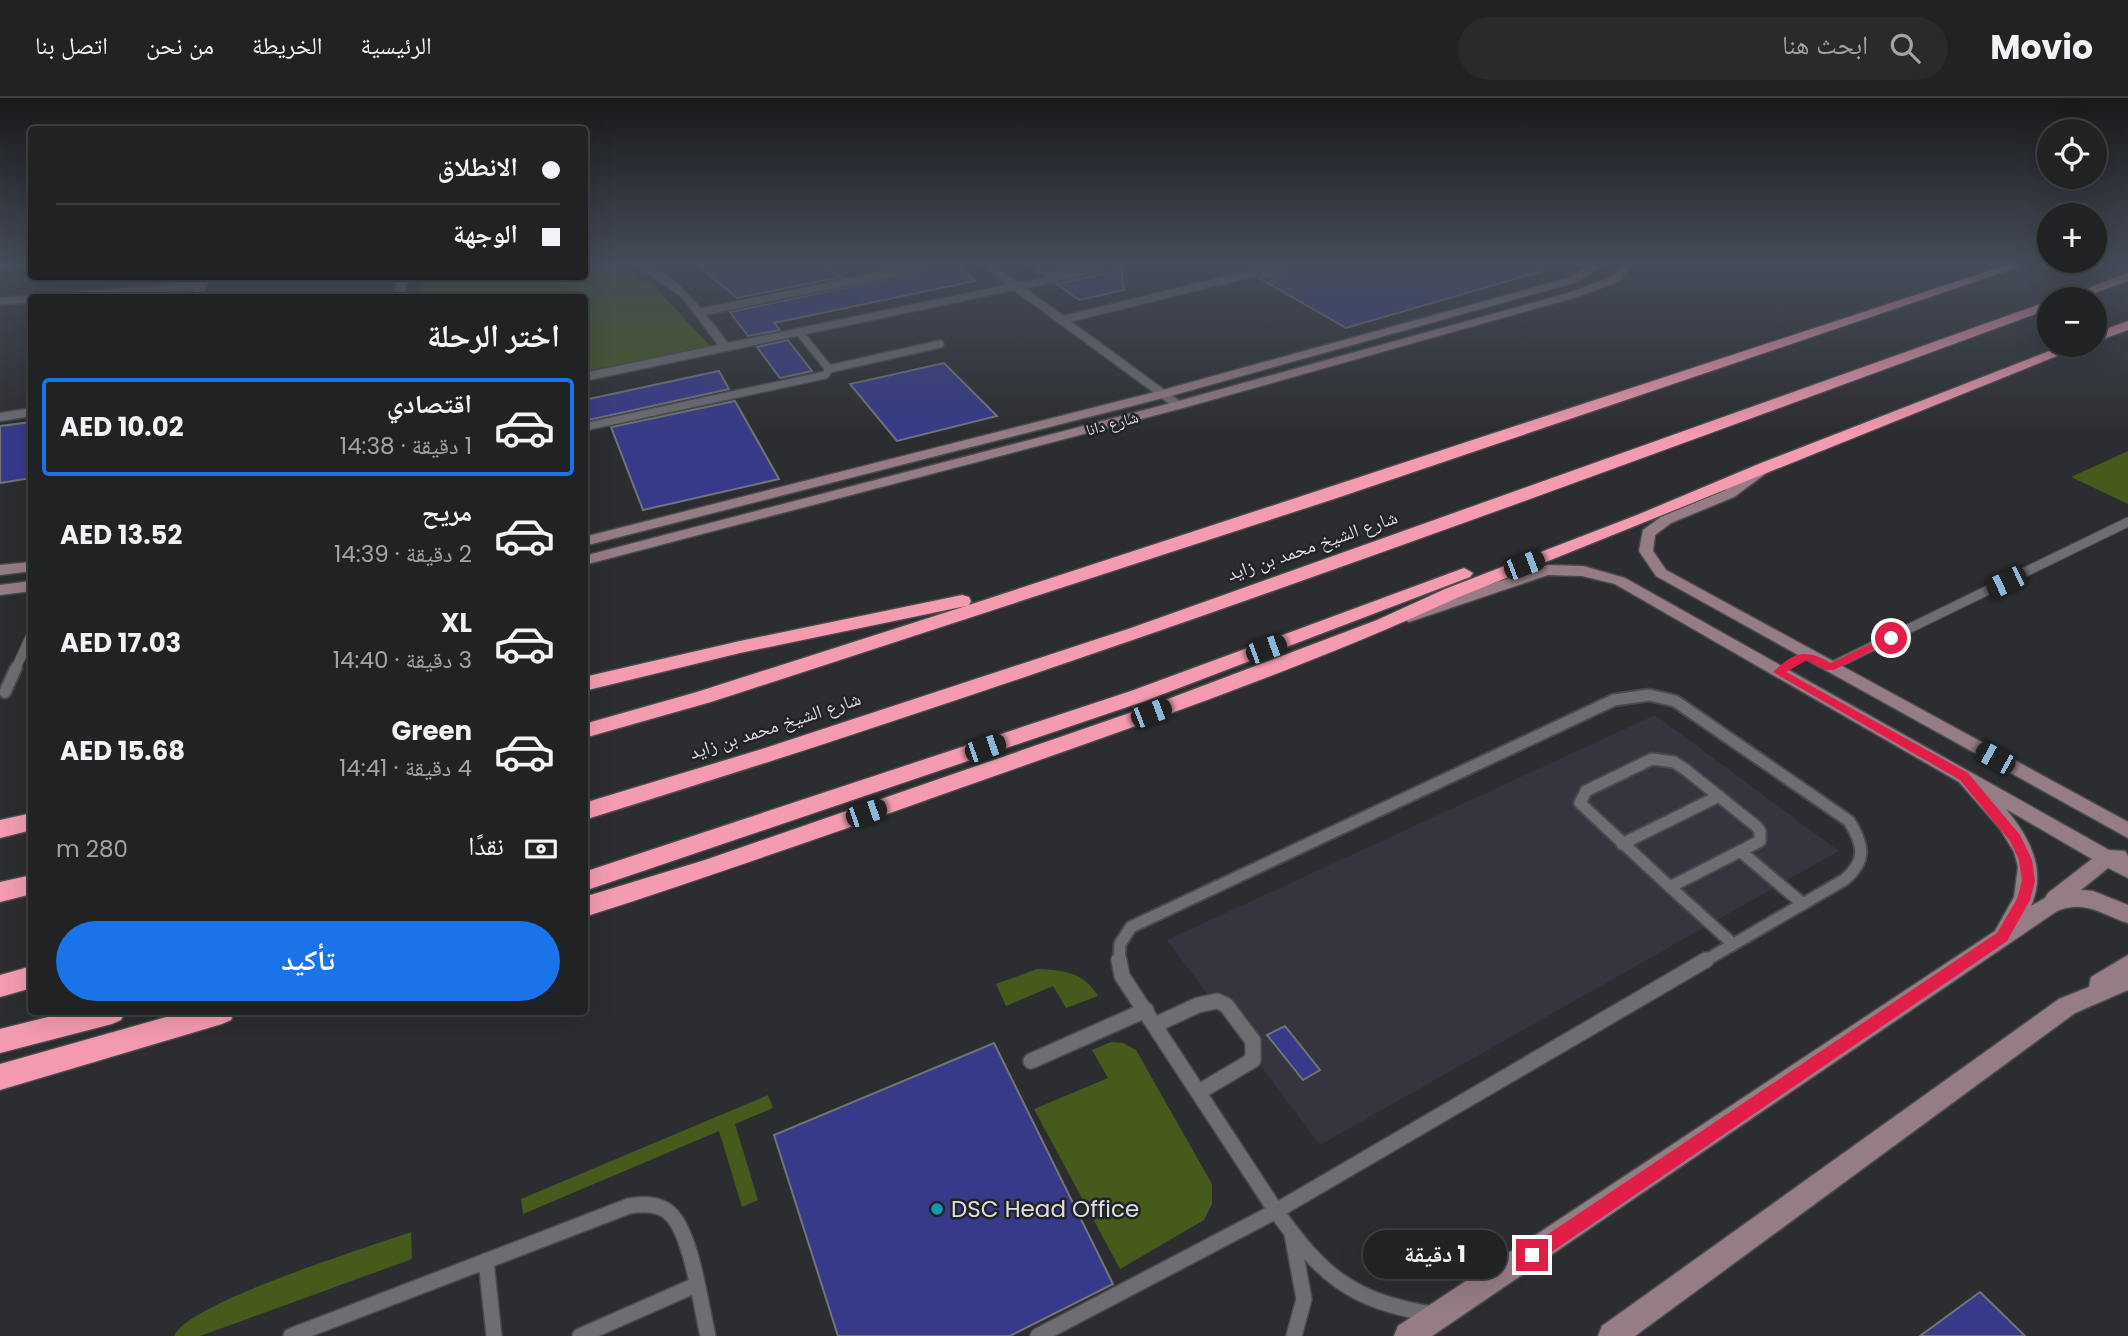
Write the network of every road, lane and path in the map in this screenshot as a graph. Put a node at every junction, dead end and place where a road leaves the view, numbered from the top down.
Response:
1 (707, 321) edge
2 (858, 321) edge
3 (1063, 321) edge
4 (1424, 321) edge
5 (1479, 321) edge
6 (1849, 321) edge
7 (2006, 321) edge
8 (2128, 325) edge
9 (800, 333) junction
10 (2107, 333) edge
11 (940, 344) dead end
12 (726, 349) junction
13 (2046, 357) edge
14 (829, 369) junction
15 (588, 376) edge
16 (1163, 394) junction
17 (1179, 405) junction
18 (28, 413) edge
19 (0, 417) edge
20 (588, 426) edge
21 (1767, 466) junction
22 (1719, 485) junction
23 (2128, 522) edge
24 (588, 541) edge
25 (588, 560) edge
26 (28, 566) edge
27 (0, 570) edge
28 (1063, 580) junction
29 (28, 586) edge
30 (0, 590) edge
31 (1384, 624) junction
32 (28, 642) edge
33 (1807, 655) junction
34 (1830, 667) junction
35 (1778, 672) junction
36 (588, 683) edge
37 (5, 692) dead end
38 (588, 730) edge
39 (1964, 776) junction
40 (1719, 796) junction
41 (588, 811) edge
42 (28, 822) edge
43 (0, 829) edge
44 (2128, 831) edge
45 (1622, 844) junction
46 (1740, 851) junction
47 (2128, 856) edge
48 (2107, 858) junction
49 (2128, 870) edge
50 (588, 881) edge
51 (28, 885) edge
52 (1670, 887) junction
53 (0, 892) edge
54 (2052, 902) junction
55 (1803, 904) junction
56 (588, 906) edge
57 (2128, 915) edge
58 (2002, 937) junction
59 (1734, 944) junction
60 (2128, 964) edge
61 (28, 978) edge
62 (2128, 981) edge
63 (0, 986) edge
64 (2067, 1006) junction
65 (1146, 1010) junction
66 (100, 1015) edge
67 (212, 1015) edge
68 (1155, 1025) junction
69 (0, 1041) edge
70 (1031, 1061) dead end
71 (0, 1077) edge
72 (1199, 1092) junction
73 (1277, 1210) junction
74 (1292, 1232) junction
75 (486, 1261) junction
76 (696, 1285) junction
77 (1442, 1316) junction
78 (1640, 1325) edge
79 (291, 1336) edge
80 (494, 1336) edge
81 (580, 1336) edge
82 (708, 1336) edge
83 (1038, 1336) edge
84 (1294, 1336) edge
85 (1408, 1336) edge
86 (1612, 1336) edge

1 - 12 street
2 - 9 street
3 - 16 street
4 - 16 street, شارع دانا
5 - 17 street, شارع دانا
6 - 28 highway
7 - 41 highway, شارع الشيخ محمد بن زايد
8 - 10 highway
9 - 12 street
9 - 14 lane
11 - 14 lane
12 - 15 street
13 - 21 highway
14 - 20 lane
16 - 17 street
16 - 24 street, شارع دانا
17 - 25 street, شارع دانا
18 - 19 street
21 - 22 highway
21 - 33 street
22 - 31 highway
22 - 50 highway
23 - 34 lane
26 - 27 street
28 - 36 highway
28 - 38 highway
29 - 30 street
31 - 35 street
31 - 56 highway
32 - 37 lane
33 - 34 street
33 - 35 street
34 - 44 street
35 - 39 street
39 - 48 street
39 - 58 street
40 - 45 lane
40 - 45 lane
40 - 46 lane
42 - 43 highway
45 - 52 lane
46 - 52 lane
46 - 55 lane
47 - 48 street
48 - 49 street
48 - 54 street
51 - 53 highway
52 - 59 lane
54 - 57 street
54 - 58 street
55 - 59 lane
55 - 65 lane
58 - 77 street
59 - 73 lane
60 - 64 street
61 - 63 highway
62 - 64 street
64 - 78 street
65 - 68 lane
65 - 70 lane
66 - 69 highway
67 - 71 highway
68 - 72 lane
68 - 72 lane
72 - 73 lane
73 - 74 lane
73 - 83 lane
74 - 77 lane
74 - 84 lane
75 - 76 lane
75 - 79 lane
75 - 80 lane
76 - 81 lane
76 - 82 lane
77 - 85 street
78 - 86 street

